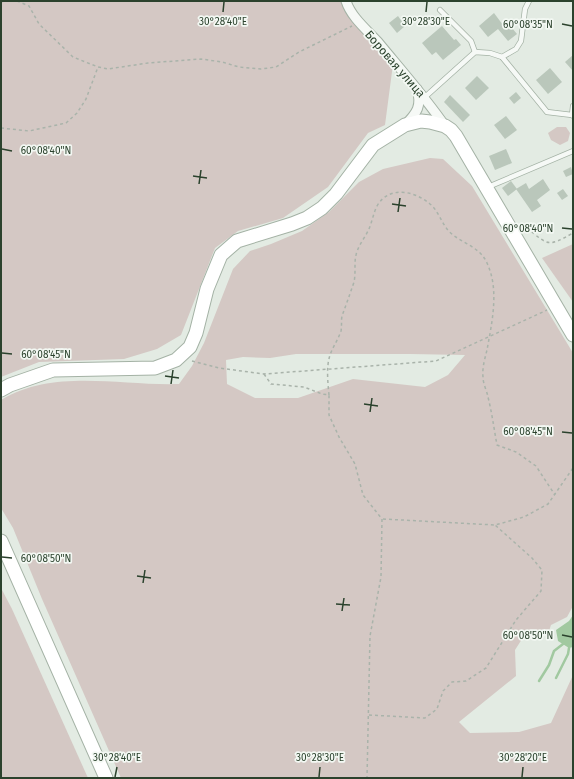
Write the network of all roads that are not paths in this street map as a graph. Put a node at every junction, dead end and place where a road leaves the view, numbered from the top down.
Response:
1 (346, 1) edge
2 (529, 1) edge
3 (440, 10) dead end
4 (475, 52) junction
5 (502, 57) junction
6 (417, 89) junction
7 (425, 98) junction
8 (573, 106) edge
9 (572, 115) edge
10 (404, 125) junction
11 (445, 126) junction
12 (573, 151) edge
13 (486, 188) junction
14 (573, 335) edge
15 (1, 390) edge
16 (1, 541) edge
17 (106, 778) edge

1 - 6 street, Боровая улица
2 - 5 lane
3 - 4 lane
4 - 5 lane
4 - 7 lane
5 - 9 lane
6 - 7 street, Боровая улица
6 - 10 street
7 - 11 street, Боровая улица
8 - 9 lane
10 - 11 street
10 - 15 street
11 - 13 street
12 - 13 lane
13 - 14 street
16 - 17 street

